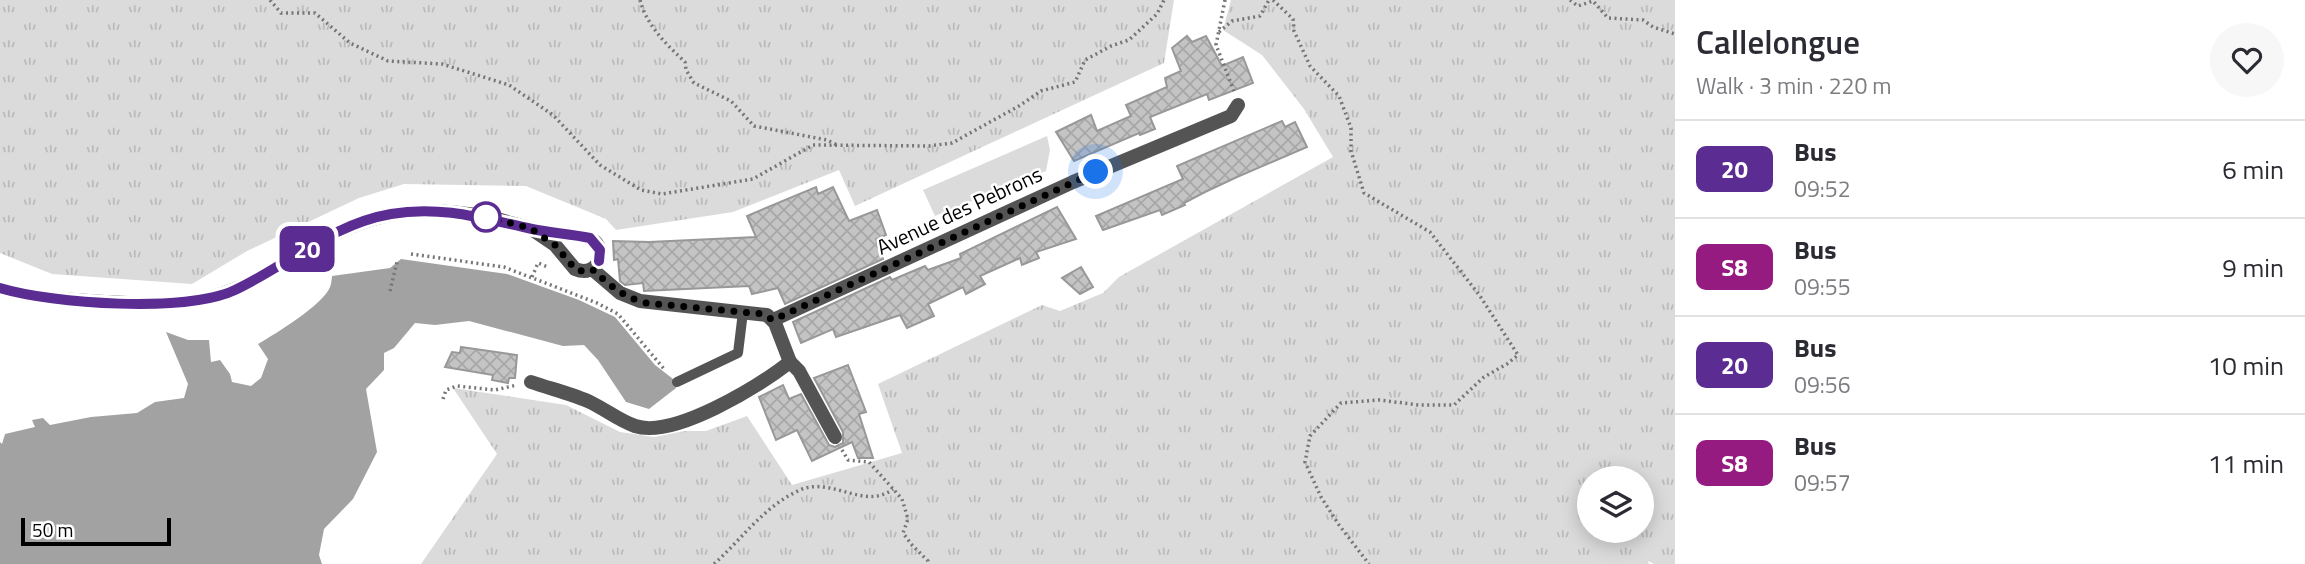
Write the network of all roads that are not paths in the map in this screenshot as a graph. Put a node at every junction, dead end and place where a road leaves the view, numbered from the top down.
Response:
1 (1238, 106) road end
2 (530, 228) junction
3 (579, 237) junction
4 (567, 261) junction
5 (592, 269) junction
6 (0, 288) edge
7 (743, 312) junction
8 (773, 320) junction
9 (790, 362) junction
10 (531, 382) road end
11 (677, 382) dead end
12 (837, 442) road end

1 - 8 street, Avenue des Pebrons
2 - 3 street
2 - 4 street
2 - 6 street
3 - 4 street
3 - 5 street
4 - 5 street
5 - 7 street
7 - 8 street
7 - 11 lane
8 - 9 street
9 - 10 street
9 - 12 street

